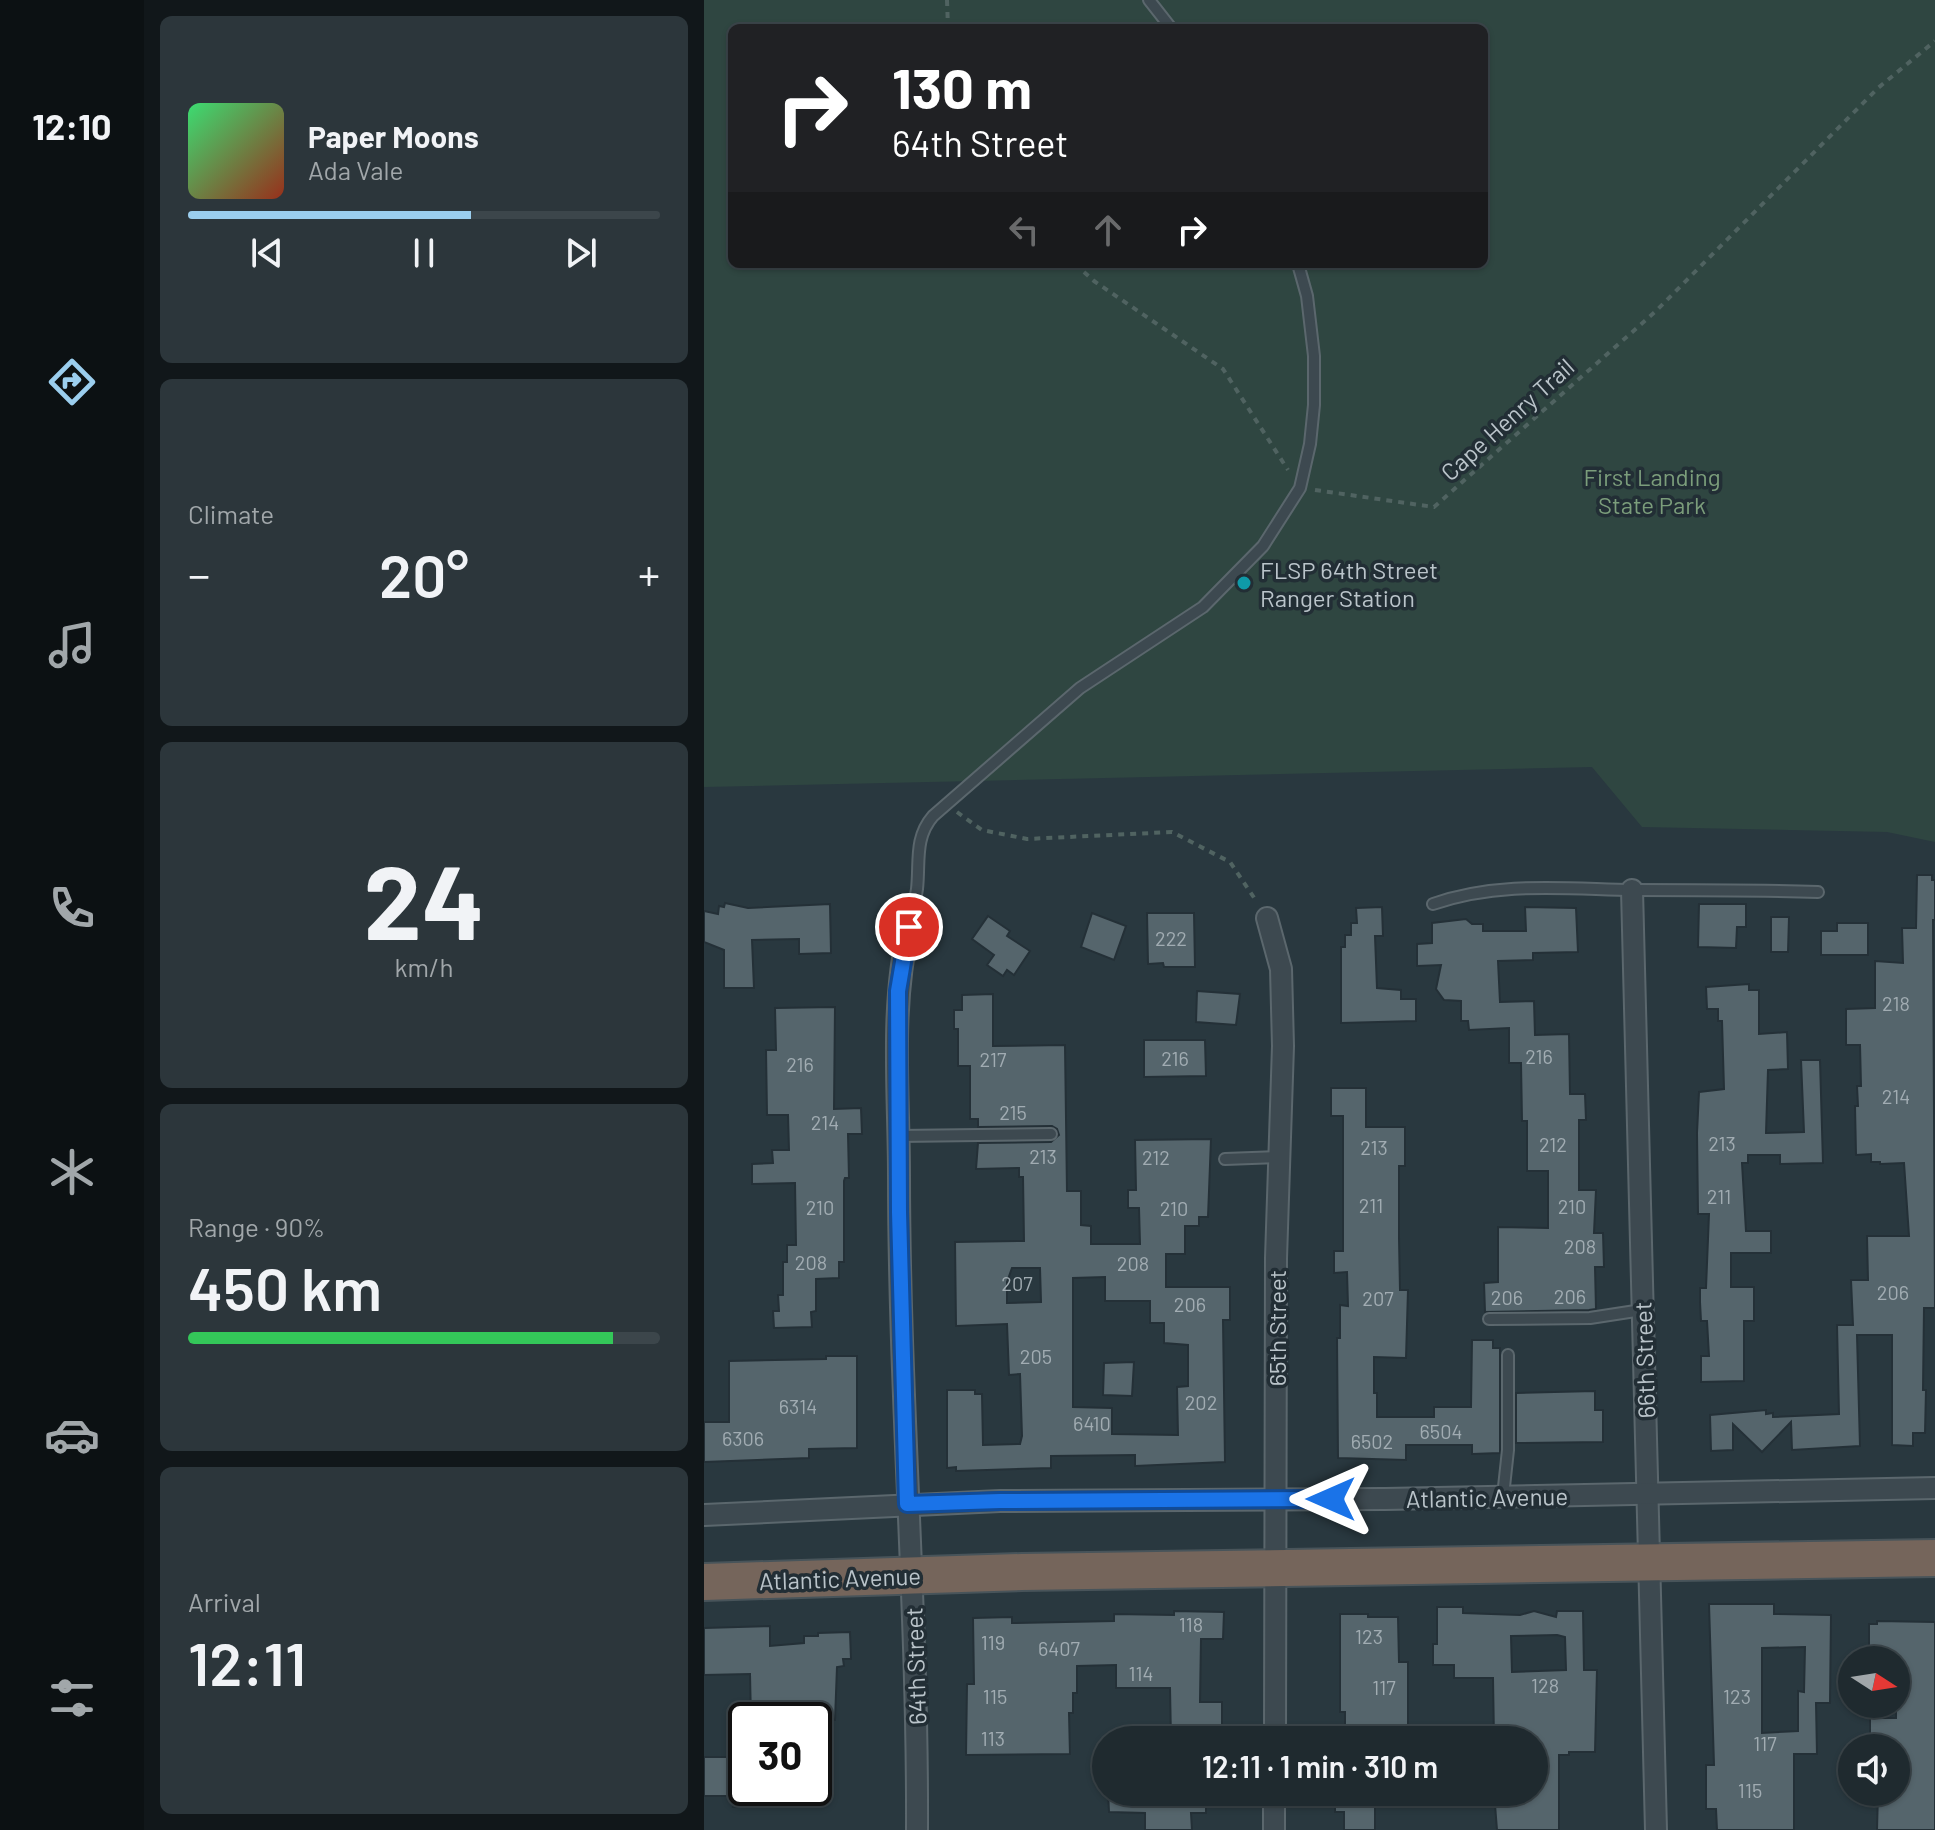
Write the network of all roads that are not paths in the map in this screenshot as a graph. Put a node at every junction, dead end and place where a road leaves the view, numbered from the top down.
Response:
1 (1149, 0) edge
2 (1168, 24) edge
3 (1299, 268) edge
4 (1632, 890) junction
5 (1818, 892) dead end
6 (1433, 904) dead end
7 (1267, 918) road end
8 (909, 927) joint
9 (1051, 1134) dead end
10 (899, 1136) junction
11 (1279, 1157) junction
12 (1225, 1159) dead end
13 (1642, 1310) junction
14 (1489, 1319) dead end
15 (1508, 1355) dead end
16 (1935, 1488) edge
17 (1649, 1495) junction
18 (1503, 1496) junction
19 (1277, 1499) junction
20 (907, 1504) junction
21 (704, 1515) edge
22 (1935, 1558) edge
23 (1650, 1562) junction
24 (1276, 1568) junction
25 (911, 1575) junction
26 (704, 1582) edge
27 (1275, 1726) edge
28 (1274, 1806) edge
29 (917, 1830) edge
30 (1274, 1830) edge
31 (1656, 1830) edge

1 - 2 lane
3 - 8 lane
4 - 5 lane
4 - 6 lane
4 - 13 street, 66th Street
7 - 11 street, 65th Street
8 - 10 street, 64th Street
9 - 10 lane
10 - 20 street, 64th Street
11 - 12 lane
11 - 19 street, 65th Street
13 - 14 lane
13 - 17 street, 66th Street
15 - 18 lane
16 - 17 street, Atlantic Avenue
17 - 18 street, Atlantic Avenue
17 - 23 street, 66th Street
18 - 19 street, Atlantic Avenue
19 - 20 street, Atlantic Avenue
19 - 24 street, 65th Street
20 - 21 street, Atlantic Avenue
20 - 25 street, 64th Street
22 - 23 highway, Atlantic Avenue
23 - 24 highway, Atlantic Avenue
23 - 31 street, 66th Street
24 - 25 highway, Atlantic Avenue
24 - 27 street, 65th Street
25 - 26 highway, Atlantic Avenue
25 - 29 street, 64th Street
28 - 30 street

